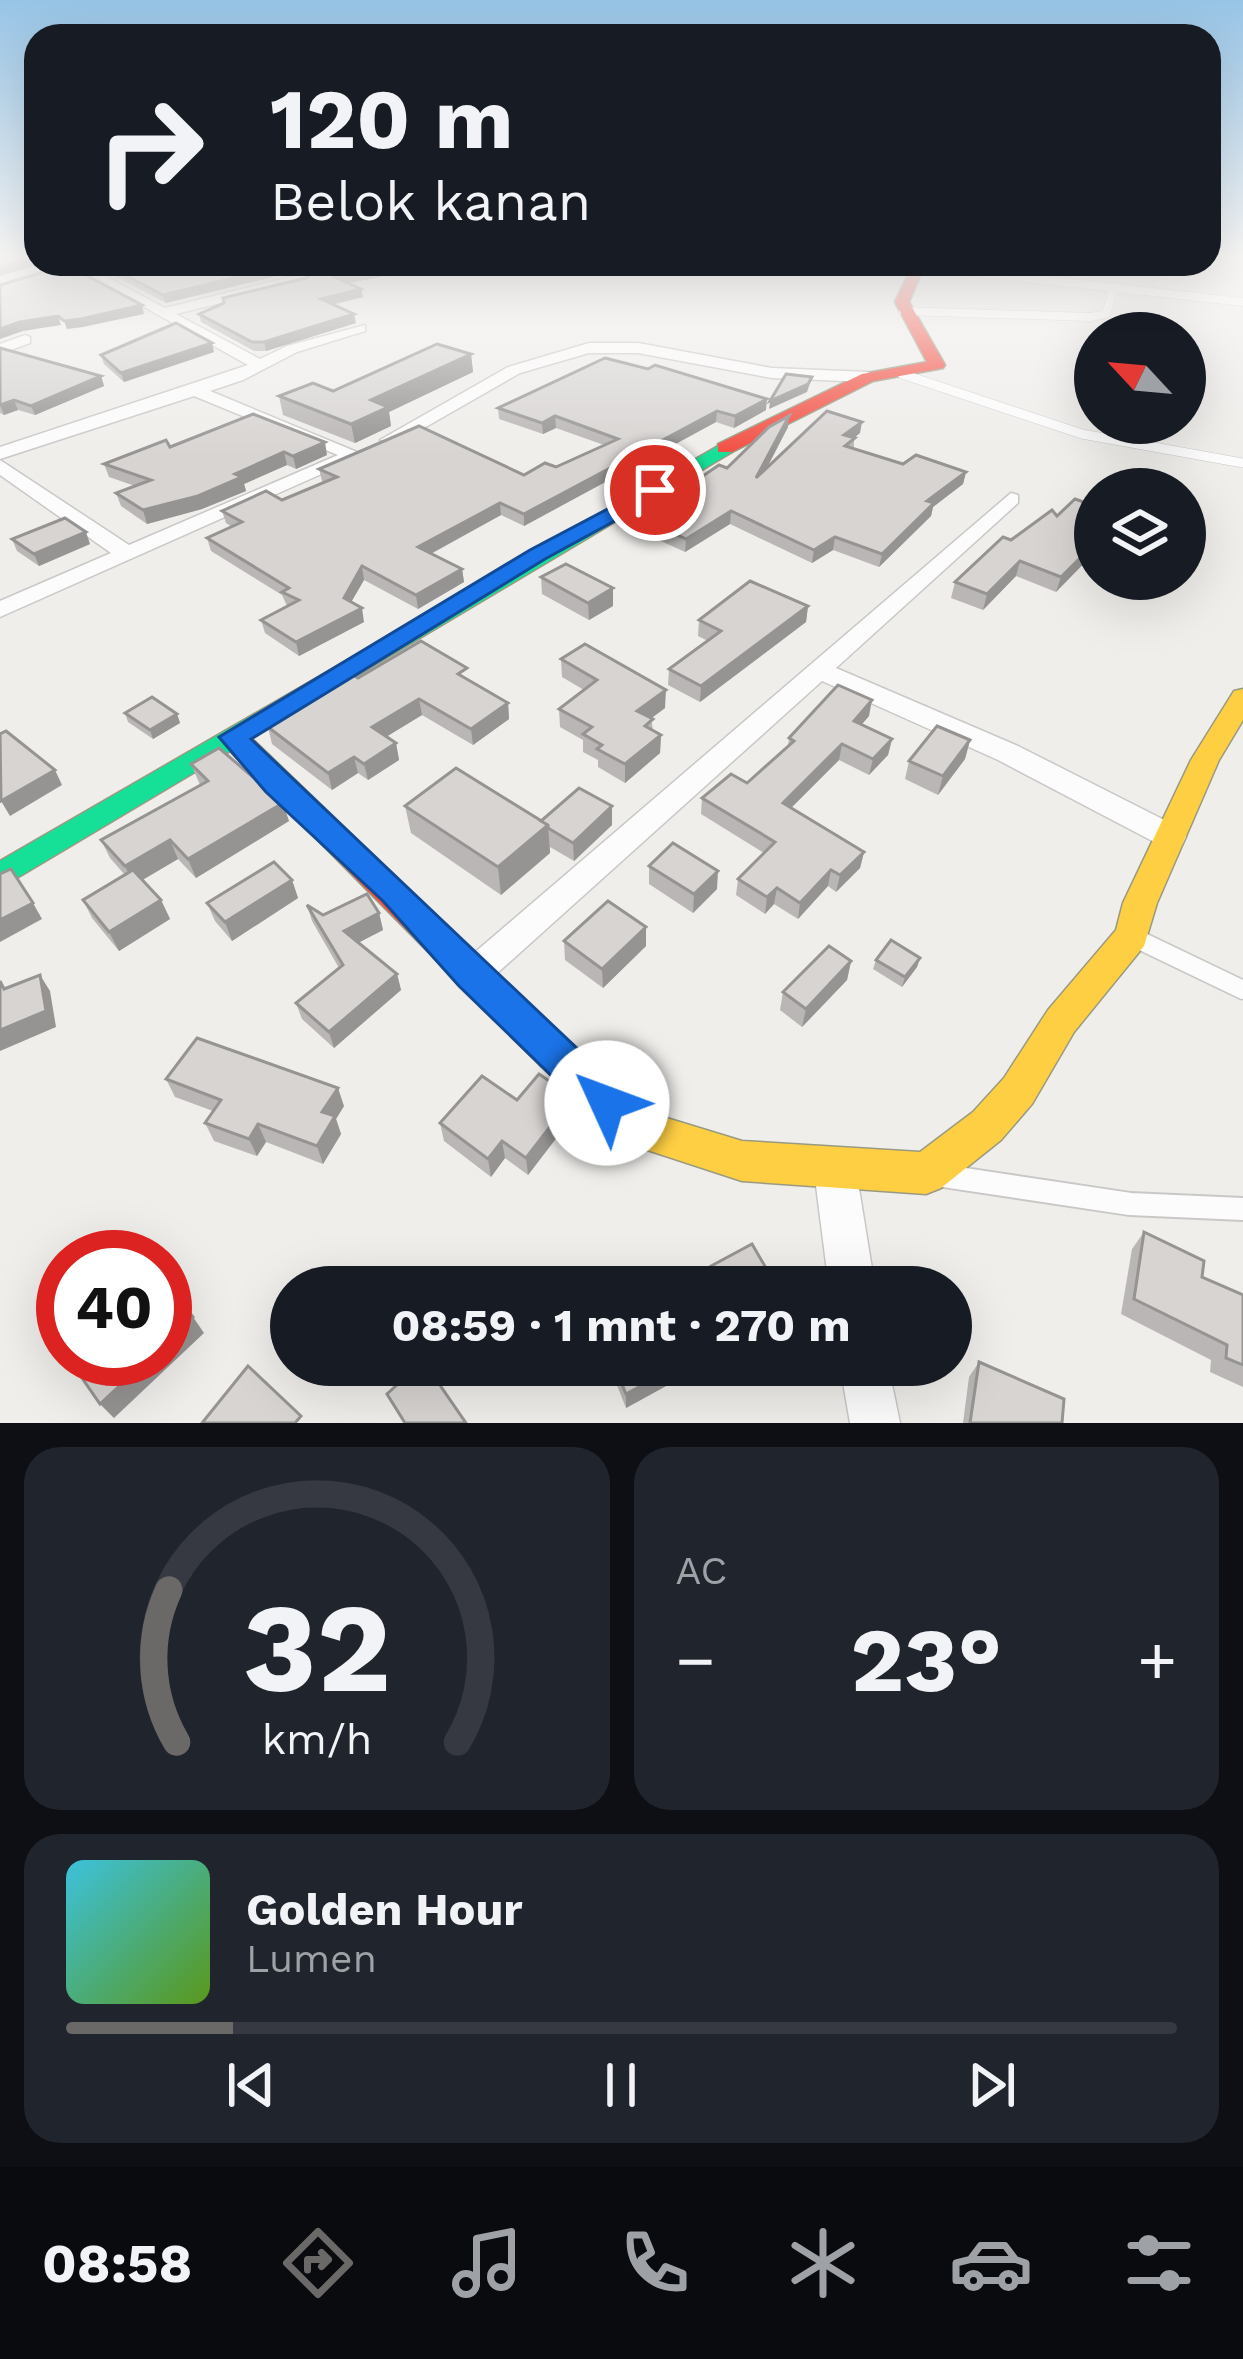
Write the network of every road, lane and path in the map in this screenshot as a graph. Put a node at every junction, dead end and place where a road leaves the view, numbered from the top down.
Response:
1 (176, 322) edge
2 (910, 322) edge
3 (360, 328) dead end
4 (25, 340) dead end
5 (0, 349) edge
6 (259, 365) junction
7 (902, 374) junction
8 (868, 377) junction
9 (195, 391) junction
10 (1, 455) edge
11 (355, 455) junction
12 (1243, 463) edge
13 (1011, 499) dead end
14 (127, 554) junction
15 (0, 610) edge
16 (819, 670) junction
17 (1243, 697) edge
18 (233, 737) junction
19 (1171, 837) junction
20 (0, 876) edge
21 (1132, 936) junction
22 (472, 975) junction
23 (1243, 990) edge
24 (835, 1170) junction
25 (926, 1173) junction
26 (1243, 1209) edge
27 (849, 1266) edge
28 (868, 1386) edge
29 (875, 1423) edge

1 - 6 street
2 - 7 street
3 - 6 street
4 - 5 street
6 - 9 street
7 - 8 street
7 - 12 lane
8 - 11 street
8 - 18 street
9 - 10 street
9 - 11 street
10 - 14 street
11 - 14 street
13 - 16 street
14 - 15 street
16 - 19 street
16 - 22 street
17 - 19 street
18 - 20 street
18 - 22 street
19 - 21 street
21 - 23 lane
21 - 25 street
22 - 24 street
24 - 25 street
24 - 27 street
25 - 26 lane
28 - 29 street

